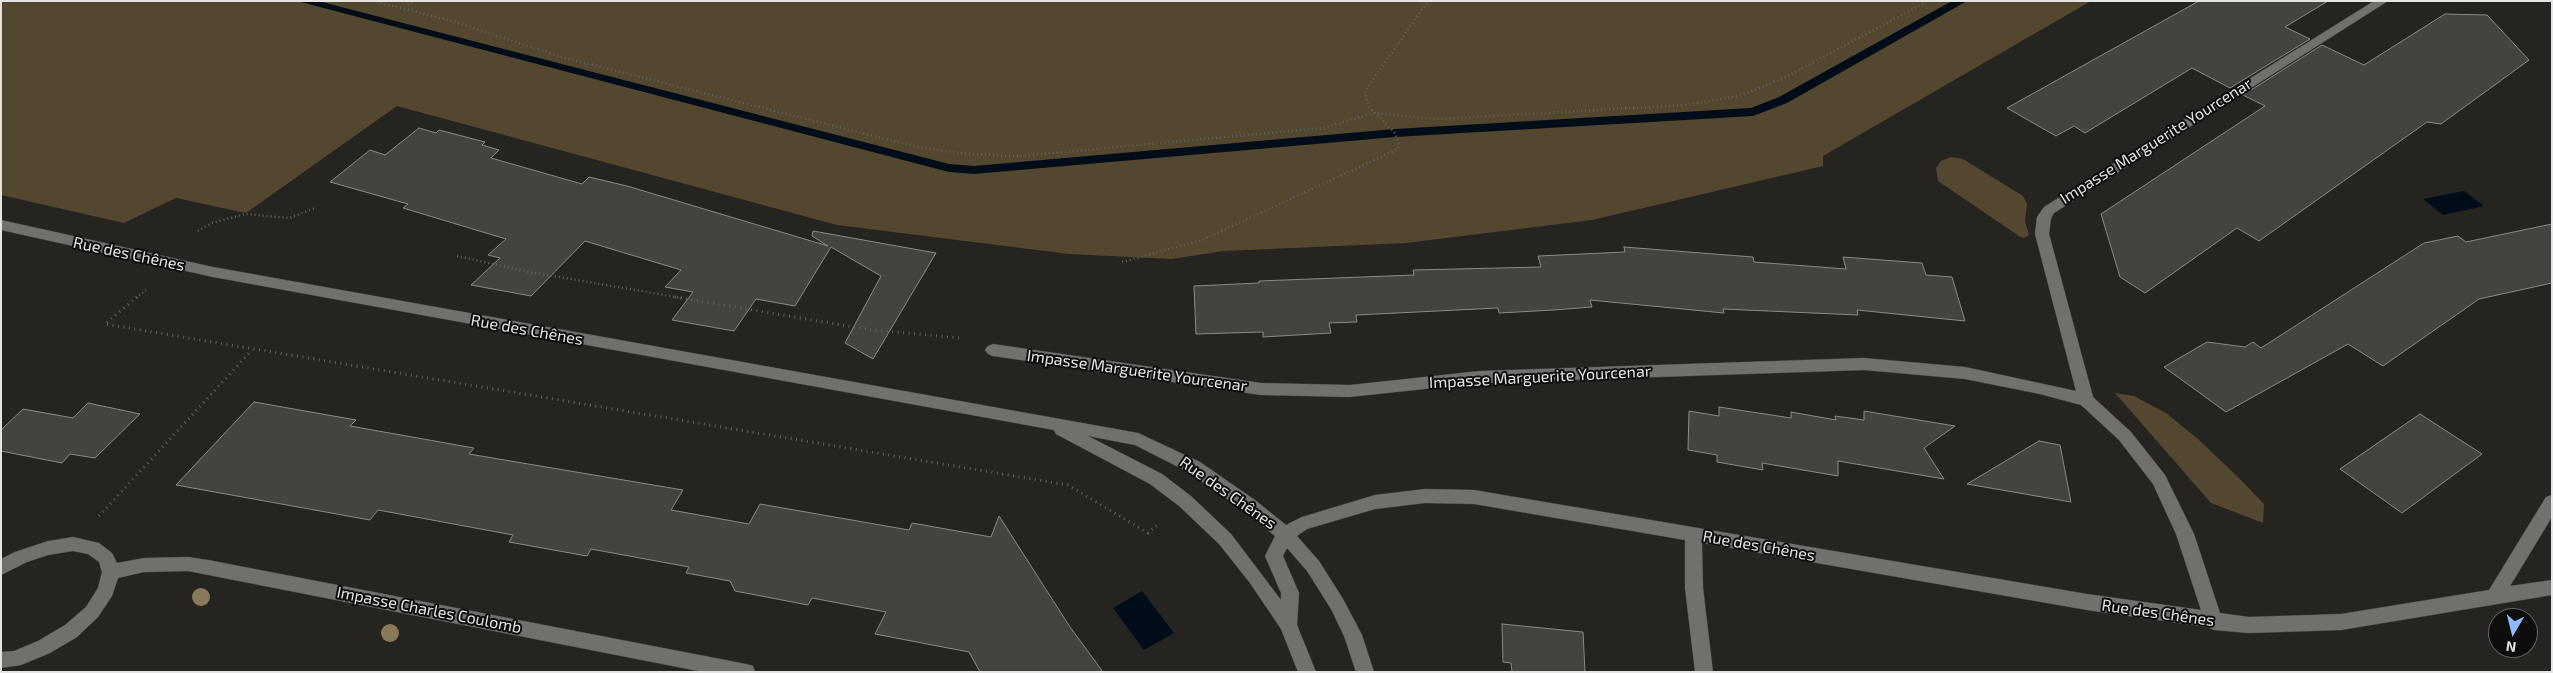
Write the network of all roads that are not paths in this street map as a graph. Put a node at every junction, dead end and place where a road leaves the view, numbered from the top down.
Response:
1 (2382, 1) edge
2 (1, 225) edge
3 (993, 350) dead end
4 (2086, 400) junction
5 (1054, 426) junction
6 (2551, 507) edge
7 (1285, 534) junction
8 (1693, 534) junction
9 (1, 568) edge
10 (111, 572) junction
11 (2552, 587) edge
12 (2495, 595) junction
13 (2214, 622) junction
14 (1288, 625) junction
15 (1, 660) edge
16 (746, 672) edge
17 (1307, 672) edge
18 (1365, 672) edge
19 (1704, 672) edge

1 - 4 street, Impasse Marguerite Yourcenar
2 - 5 street, Rue des Chênes
3 - 4 street, Impasse Marguerite Yourcenar
4 - 13 street
5 - 7 street, Rue des Chênes
5 - 14 street, Rue des Chênes
6 - 12 street
7 - 8 street, Rue des Chênes
7 - 14 street
7 - 18 street
8 - 13 street, Rue des Chênes
8 - 19 street
9 - 10 street
10 - 15 street
10 - 16 street, Impasse Charles Coulomb
11 - 12 street, Rue des Chênes
12 - 13 street, Rue des Chênes
14 - 17 street

